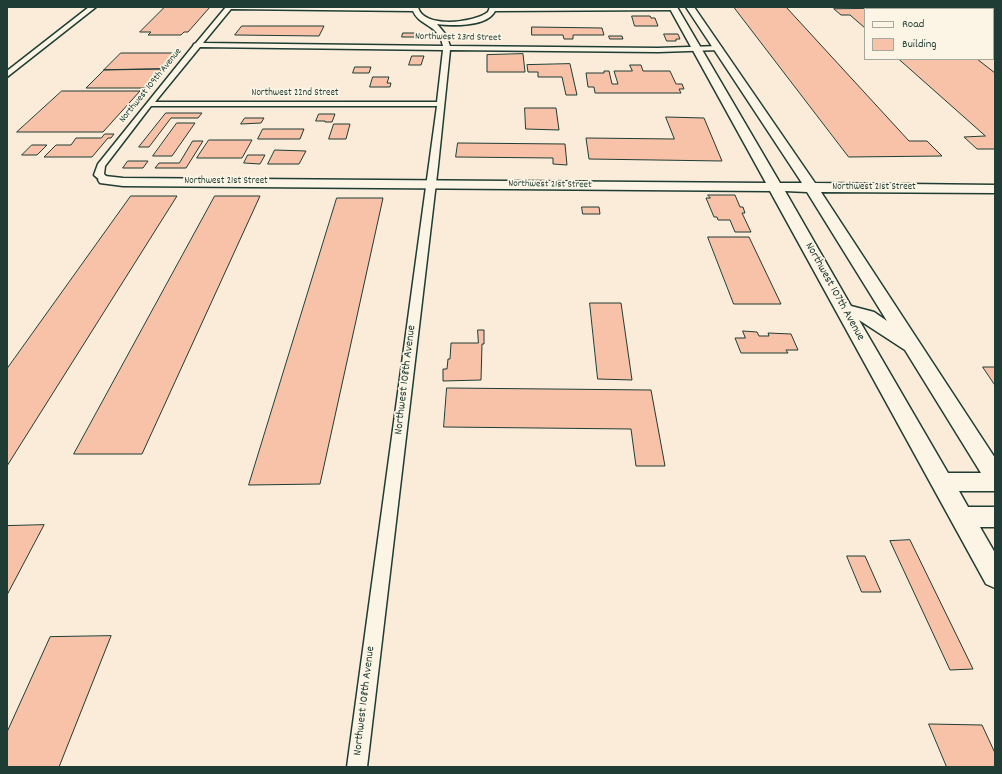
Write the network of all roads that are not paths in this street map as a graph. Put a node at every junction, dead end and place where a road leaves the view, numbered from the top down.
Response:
1 (93, 7) edge
2 (228, 7) edge
3 (690, 7) edge
4 (415, 8) edge
5 (493, 8) edge
6 (674, 8) edge
7 (432, 22) junction
8 (196, 46) junction
9 (447, 48) junction
10 (719, 48) junction
11 (697, 49) junction
12 (7, 75) edge
13 (149, 104) junction
14 (441, 104) junction
15 (105, 180) joint
16 (431, 184) junction
17 (775, 187) junction
18 (811, 187) junction
19 (995, 189) edge
20 (845, 311) junction
21 (913, 346) junction
22 (995, 476) edge
23 (942, 482) junction
24 (995, 482) edge
25 (995, 516) edge
26 (961, 517) junction
27 (995, 576) edge
28 (357, 767) edge

1 - 12 street
2 - 4 street
2 - 8 street, Northwest 109th Avenue
3 - 10 main road
4 - 7 street, Northwest 108th Avenue
5 - 6 street
5 - 7 street
6 - 11 main road, Northwest 107th Avenue
7 - 9 street, Northwest 108th Avenue
8 - 9 street, Northwest 23rd Street
8 - 13 street, Northwest 109th Avenue
9 - 11 street, Northwest 23rd Street
9 - 14 street, Northwest 108th Avenue
10 - 11 street, Northwest 23rd Street
10 - 18 main road
11 - 17 main road, Northwest 107th Avenue
13 - 14 street, Northwest 22nd Street
13 - 15 street, Northwest 109th Avenue
14 - 16 street, Northwest 108th Avenue
15 - 16 main road, Northwest 21st Street
16 - 17 main road, Northwest 21st Street
16 - 28 street, Northwest 108th Avenue
17 - 18 main road, Northwest 21st Street
17 - 20 main road, Northwest 107th Avenue
18 - 19 main road, Northwest 21st Street
18 - 21 main road
20 - 21 main road
20 - 23 main road, Northwest 107th Avenue
21 - 22 main road
23 - 24 main road
23 - 26 main road, Northwest 107th Avenue
25 - 26 main road
26 - 27 main road, Northwest 107th Avenue

